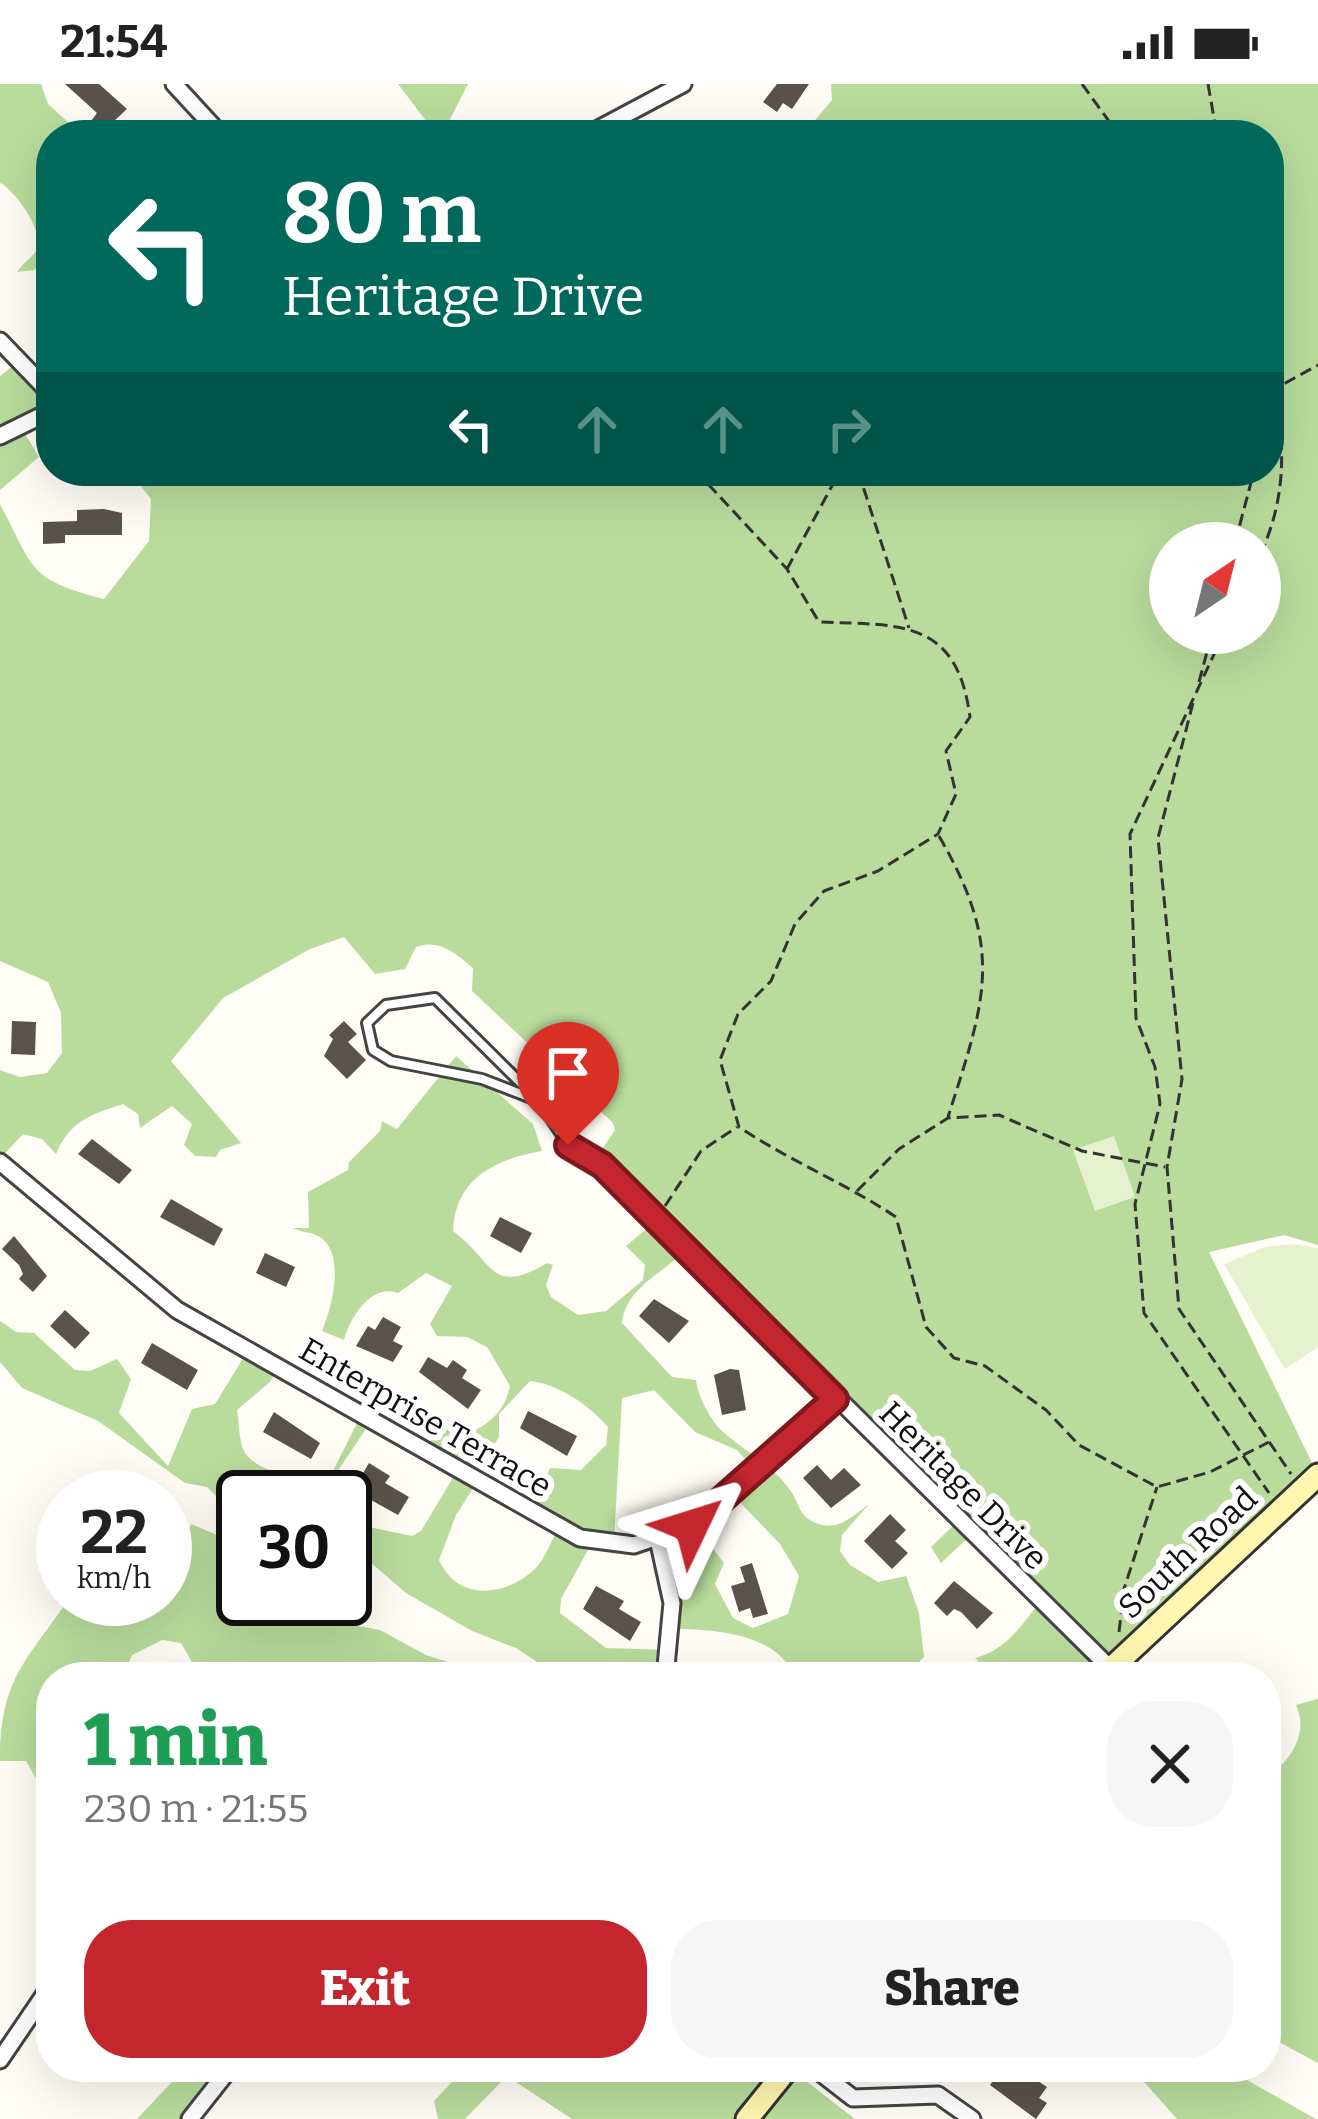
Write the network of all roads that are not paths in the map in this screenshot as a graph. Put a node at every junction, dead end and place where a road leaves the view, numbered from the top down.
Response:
1 (174, 84) edge
2 (683, 84) edge
3 (207, 120) edge
4 (615, 120) edge
5 (0, 341) edge
6 (36, 378) edge
7 (36, 418) edge
8 (0, 436) edge
9 (538, 1102) junction
10 (568, 1145) joint
11 (0, 1162) edge
12 (835, 1399) junction
13 (1310, 1483) edge
14 (658, 1539) junction
15 (666, 1662) edge
16 (1096, 1662) edge
17 (1117, 1662) edge
18 (36, 2007) edge
19 (0, 2060) edge
20 (218, 2082) edge
21 (777, 2082) edge
22 (833, 2082) edge
23 (190, 2119) edge
24 (747, 2119) edge
25 (972, 2119) edge

1 - 3 street
2 - 4 street
5 - 6 street
7 - 8 street
9 - 9 lane
9 - 10 lane
10 - 12 street, Heritage Drive
11 - 14 street, Enterprise Terrace
12 - 14 street, Enterprise Terrace
12 - 16 street, Heritage Drive
13 - 17 street, South Road
14 - 15 street
18 - 19 street
20 - 23 street
21 - 24 street
22 - 25 street

